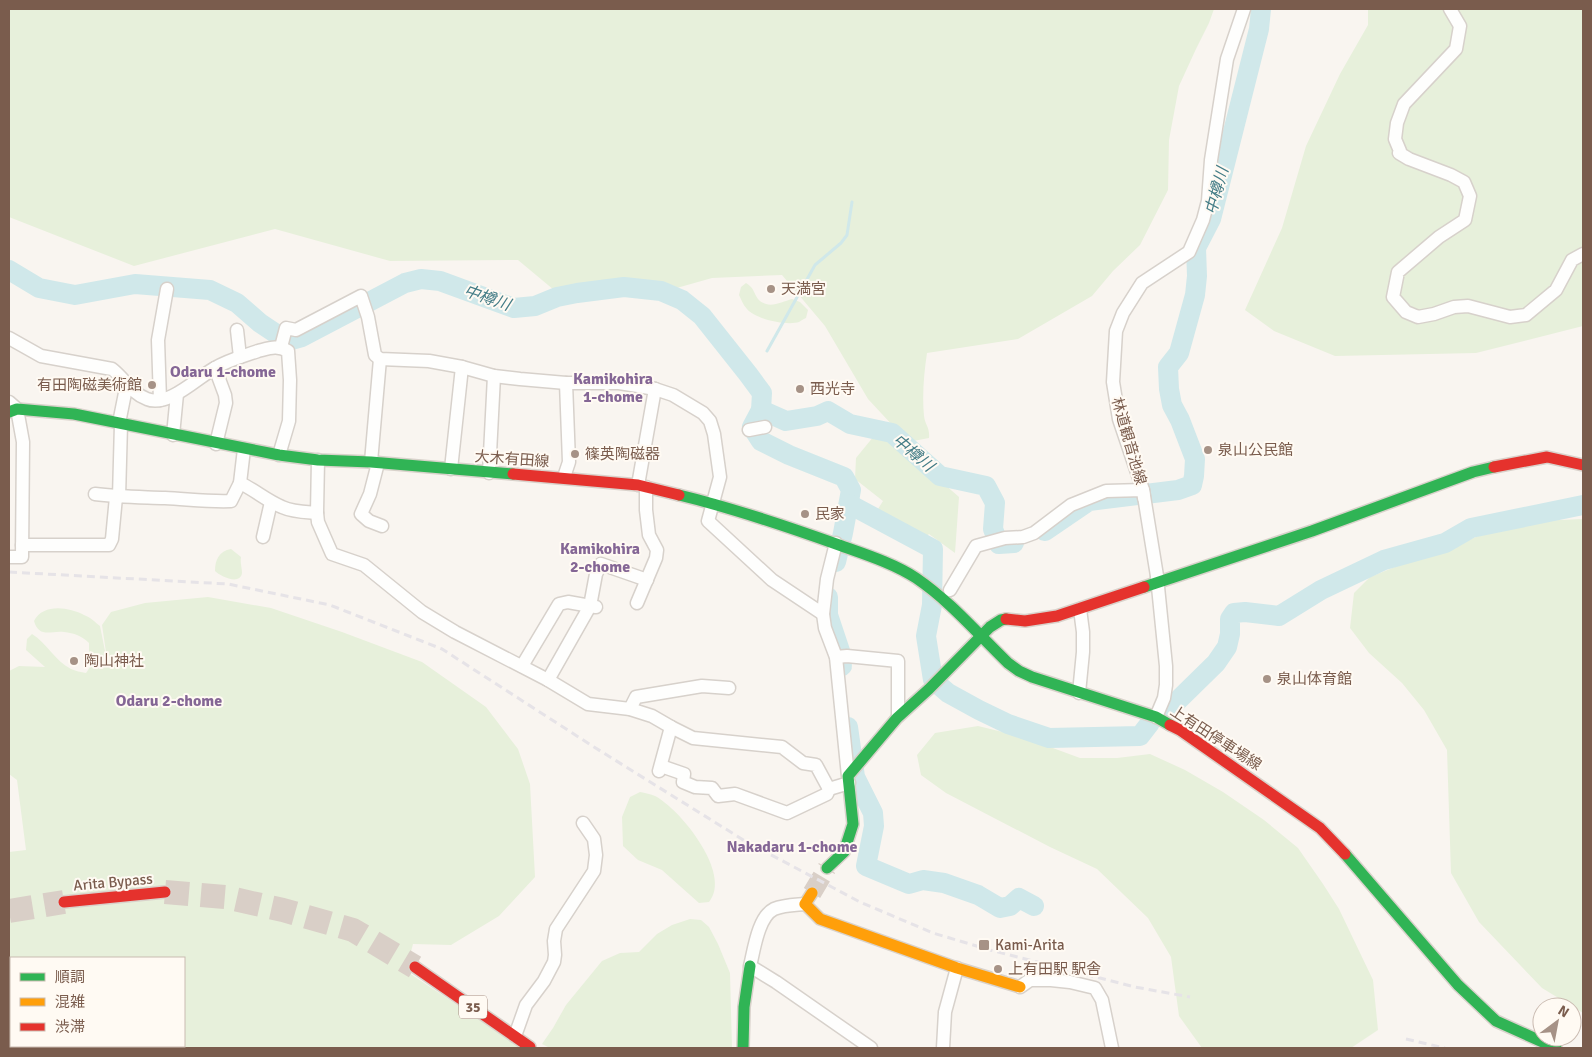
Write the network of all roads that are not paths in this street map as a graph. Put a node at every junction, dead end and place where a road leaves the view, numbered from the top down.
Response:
1 (1244, 9) edge
2 (1450, 9) edge
3 (1583, 254) edge
4 (167, 289) dead end
5 (237, 330) dead end
6 (9, 338) edge
7 (282, 341) junction
8 (240, 357) junction
9 (380, 359) junction
10 (462, 367) junction
11 (215, 368) junction
12 (494, 376) junction
13 (566, 383) junction
14 (129, 388) junction
15 (655, 389) junction
16 (177, 394) junction
17 (160, 400) junction
18 (12, 408) edge
19 (120, 423) junction
20 (765, 426) dead end
21 (749, 430) dead end
22 (173, 435) junction
23 (216, 444) junction
24 (244, 450) junction
25 (279, 455) junction
26 (318, 460) junction
27 (374, 462) junction
28 (1583, 465) edge
29 (451, 469) junction
30 (489, 473) junction
31 (564, 477) junction
32 (240, 483) junction
33 (642, 486) junction
34 (1143, 490) junction
35 (95, 494) dead end
36 (118, 497) junction
37 (271, 502) junction
38 (713, 504) junction
39 (317, 513) junction
40 (382, 526) dead end
41 (263, 537) dead end
42 (836, 544) junction
43 (22, 545) junction
44 (9, 557) edge
45 (647, 580) junction
46 (1158, 582) junction
47 (950, 590) dead end
48 (637, 603) dead end
49 (594, 606) junction
50 (1080, 608) junction
51 (823, 614) junction
52 (981, 636) junction
53 (840, 657) junction
54 (522, 666) junction
55 (548, 680) junction
56 (729, 688) dead end
57 (1079, 693) junction
58 (630, 709) junction
59 (898, 716) junction
60 (1156, 717) junction
61 (671, 727) junction
62 (849, 780) junction
63 (829, 789) junction
64 (583, 823) dead end
65 (827, 868) tunnel mouth
66 (165, 892) tunnel mouth
67 (809, 899) joint
68 (64, 902) tunnel mouth
69 (750, 966) junction
70 (415, 967) tunnel mouth
71 (957, 968) junction
72 (1020, 988) joint
73 (516, 1036) junction
74 (530, 1047) dead end
75 (742, 1048) edge
76 (871, 1048) edge
77 (943, 1048) edge
78 (1112, 1048) edge
79 (1556, 1048) edge

1 - 34 street, 林道観音池線
2 - 3 street
4 - 17 street
5 - 8 street
6 - 14 street
7 - 8 street
7 - 9 street
7 - 25 street
8 - 11 street
9 - 10 street
9 - 27 street
10 - 12 street
10 - 29 street
11 - 16 street
11 - 23 street
12 - 13 street
12 - 30 street
13 - 15 street
13 - 31 street
14 - 17 street
14 - 19 street
15 - 33 street
15 - 38 street
16 - 17 street
16 - 22 street
18 - 19 main road, 大木有田線
18 - 43 street
19 - 22 main road, 大木有田線
19 - 36 street
20 - 21 street
22 - 23 main road, 大木有田線
23 - 24 main road, 大木有田線
24 - 25 main road, 大木有田線
24 - 32 street
25 - 26 main road, 大木有田線
26 - 27 main road, 大木有田線
26 - 39 street
27 - 29 main road, 大木有田線
27 - 40 street
28 - 46 main road
29 - 30 main road, 大木有田線
30 - 31 main road, 大木有田線
31 - 33 main road, 大木有田線
32 - 36 street
32 - 37 street
33 - 38 main road, 大木有田線
33 - 45 street
34 - 46 street, 林道観音池線
34 - 46 street
34 - 47 street
35 - 36 street
36 - 43 street
37 - 39 street
37 - 41 street
38 - 42 main road, 大木有田線
38 - 51 street
39 - 54 street
42 - 51 street
42 - 52 main road, 大木有田線
43 - 44 street
45 - 48 street
45 - 49 street
46 - 50 main road
46 - 60 street
49 - 54 street
49 - 55 street
50 - 52 main road
50 - 57 street
51 - 53 street
52 - 57 main road, 上有田停車場線
52 - 59 main road
53 - 59 street
53 - 62 street
54 - 55 street
55 - 58 street
56 - 58 street
57 - 60 main road, 上有田停車場線
58 - 61 street
59 - 62 main road
60 - 79 main road, 上有田停車場線
61 - 63 street
61 - 63 street
62 - 63 street
62 - 65 main road
64 - 73 street
66 - 68 main road, Arita Bypass
67 - 69 street
67 - 71 main road
69 - 75 main road
69 - 76 street
70 - 73 main road, 35
71 - 72 main road
71 - 77 street
72 - 78 street
73 - 74 main road, 35

